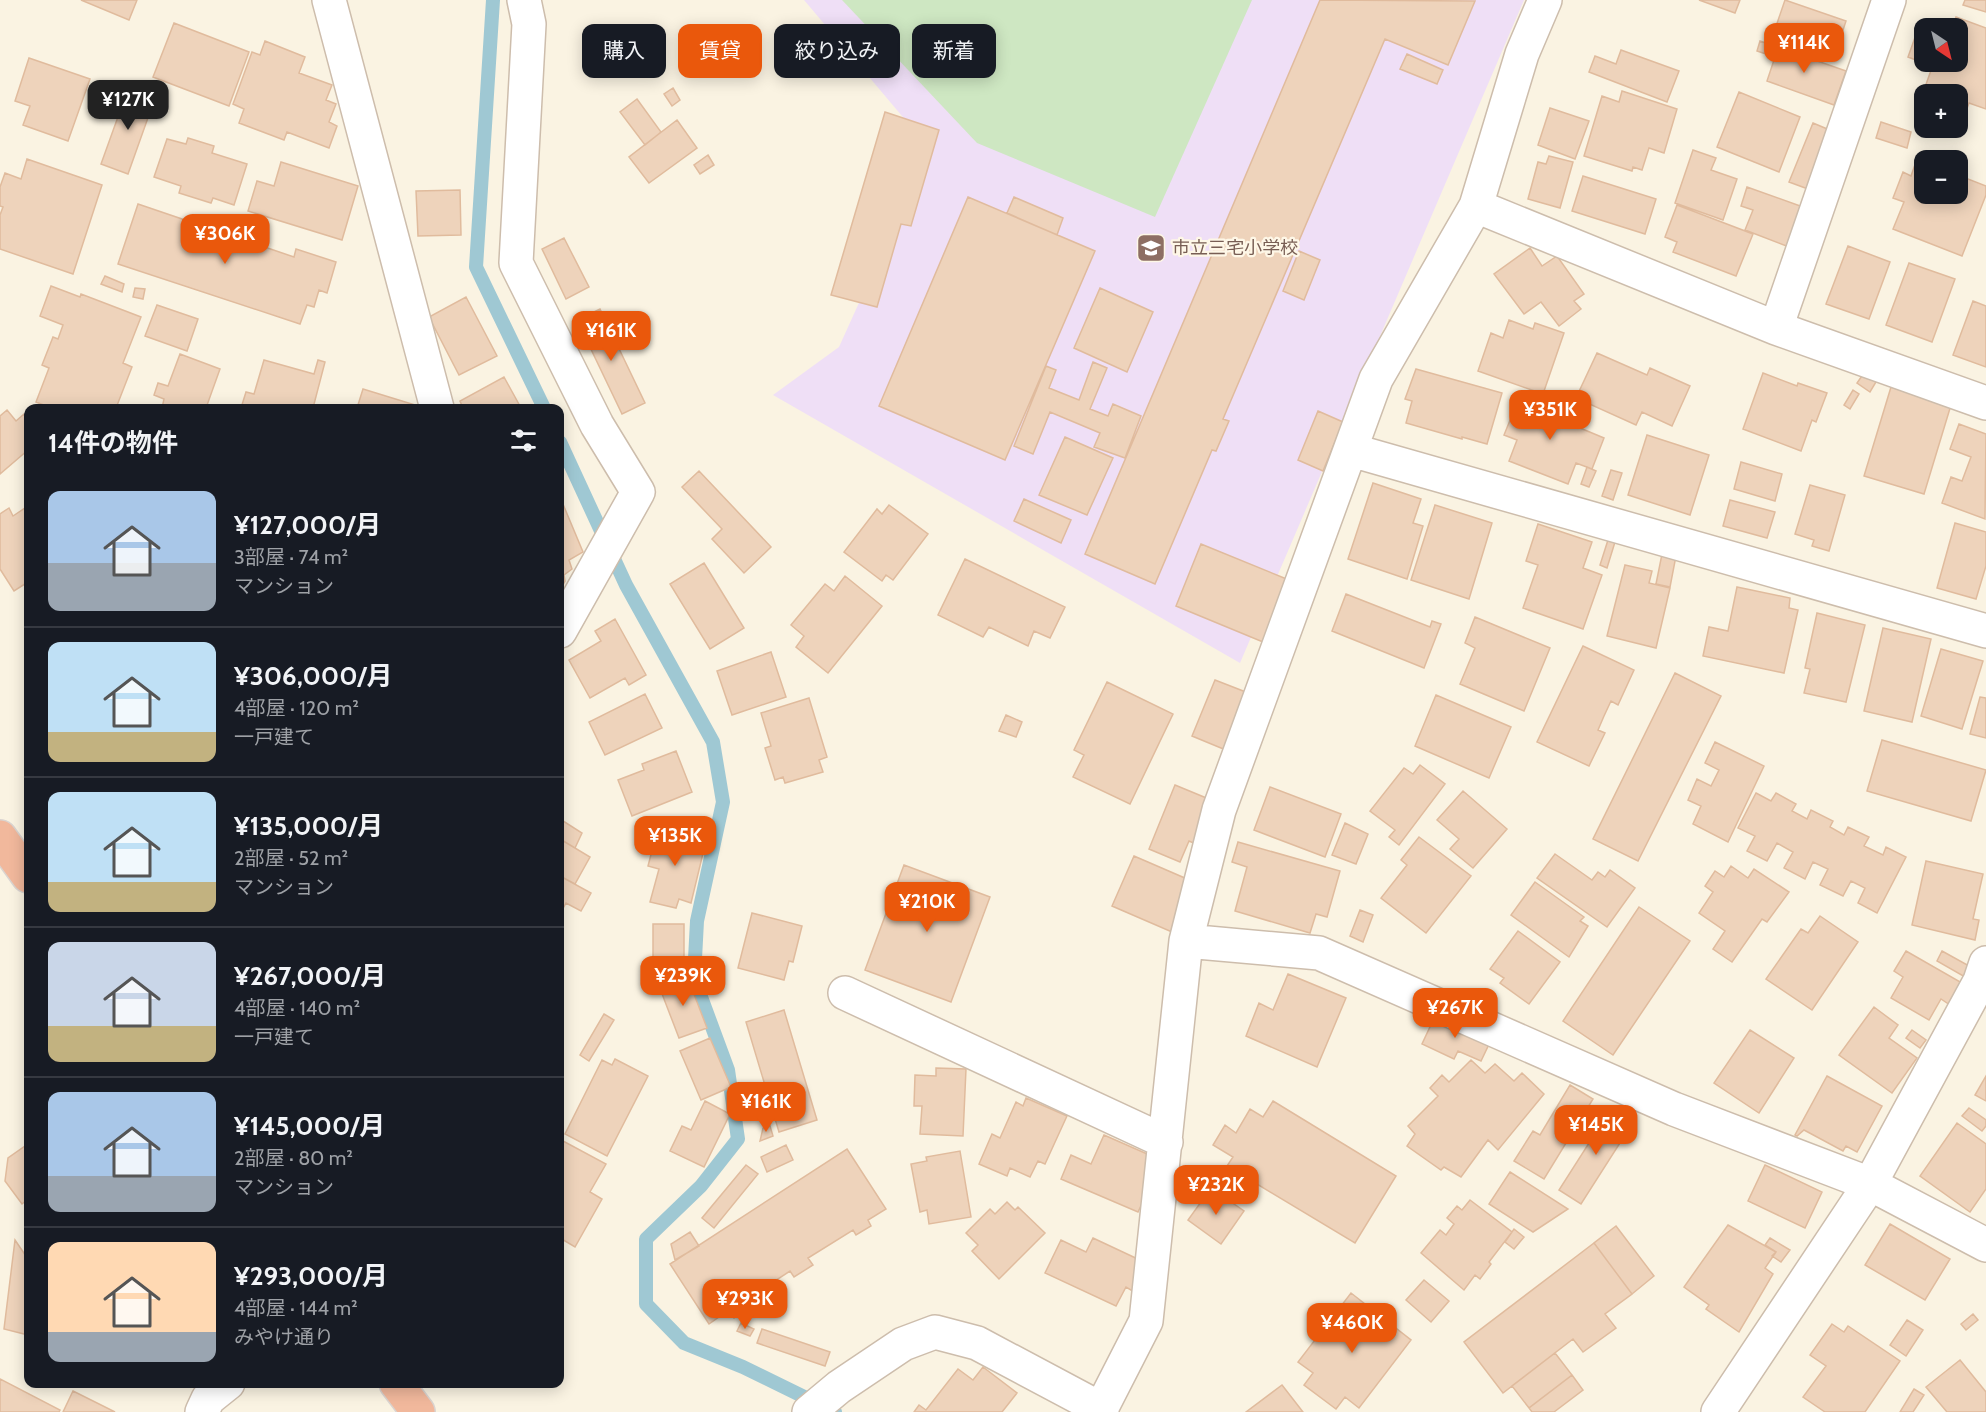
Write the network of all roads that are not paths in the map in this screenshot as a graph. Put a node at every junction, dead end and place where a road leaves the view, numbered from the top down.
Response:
1 (329, 0) edge
2 (524, 0) edge
3 (1545, 0) edge
4 (1889, 0) edge
5 (1476, 206) junction
6 (1776, 328) junction
7 (1986, 403) edge
8 (437, 404) edge
9 (1351, 450) junction
10 (564, 624) edge
11 (1986, 631) edge
12 (0, 837) edge
13 (24, 870) edge
14 (1186, 941) junction
15 (1986, 963) edge
16 (845, 993) dead end
17 (1166, 1142) junction
18 (1870, 1184) junction
19 (1986, 1245) edge
20 (221, 1388) edge
21 (400, 1388) edge
22 (1102, 1410) edge
23 (202, 1412) edge
24 (418, 1412) edge
25 (809, 1412) edge
26 (1718, 1412) edge

1 - 8 street
2 - 10 street
3 - 5 street
4 - 6 street
5 - 6 street
5 - 9 street
6 - 7 street
9 - 11 street
9 - 14 street
12 - 13 highway
14 - 17 street
14 - 18 street
15 - 18 street
16 - 17 street
17 - 22 street
18 - 19 street
18 - 26 street
20 - 23 street
21 - 24 highway
22 - 25 street

